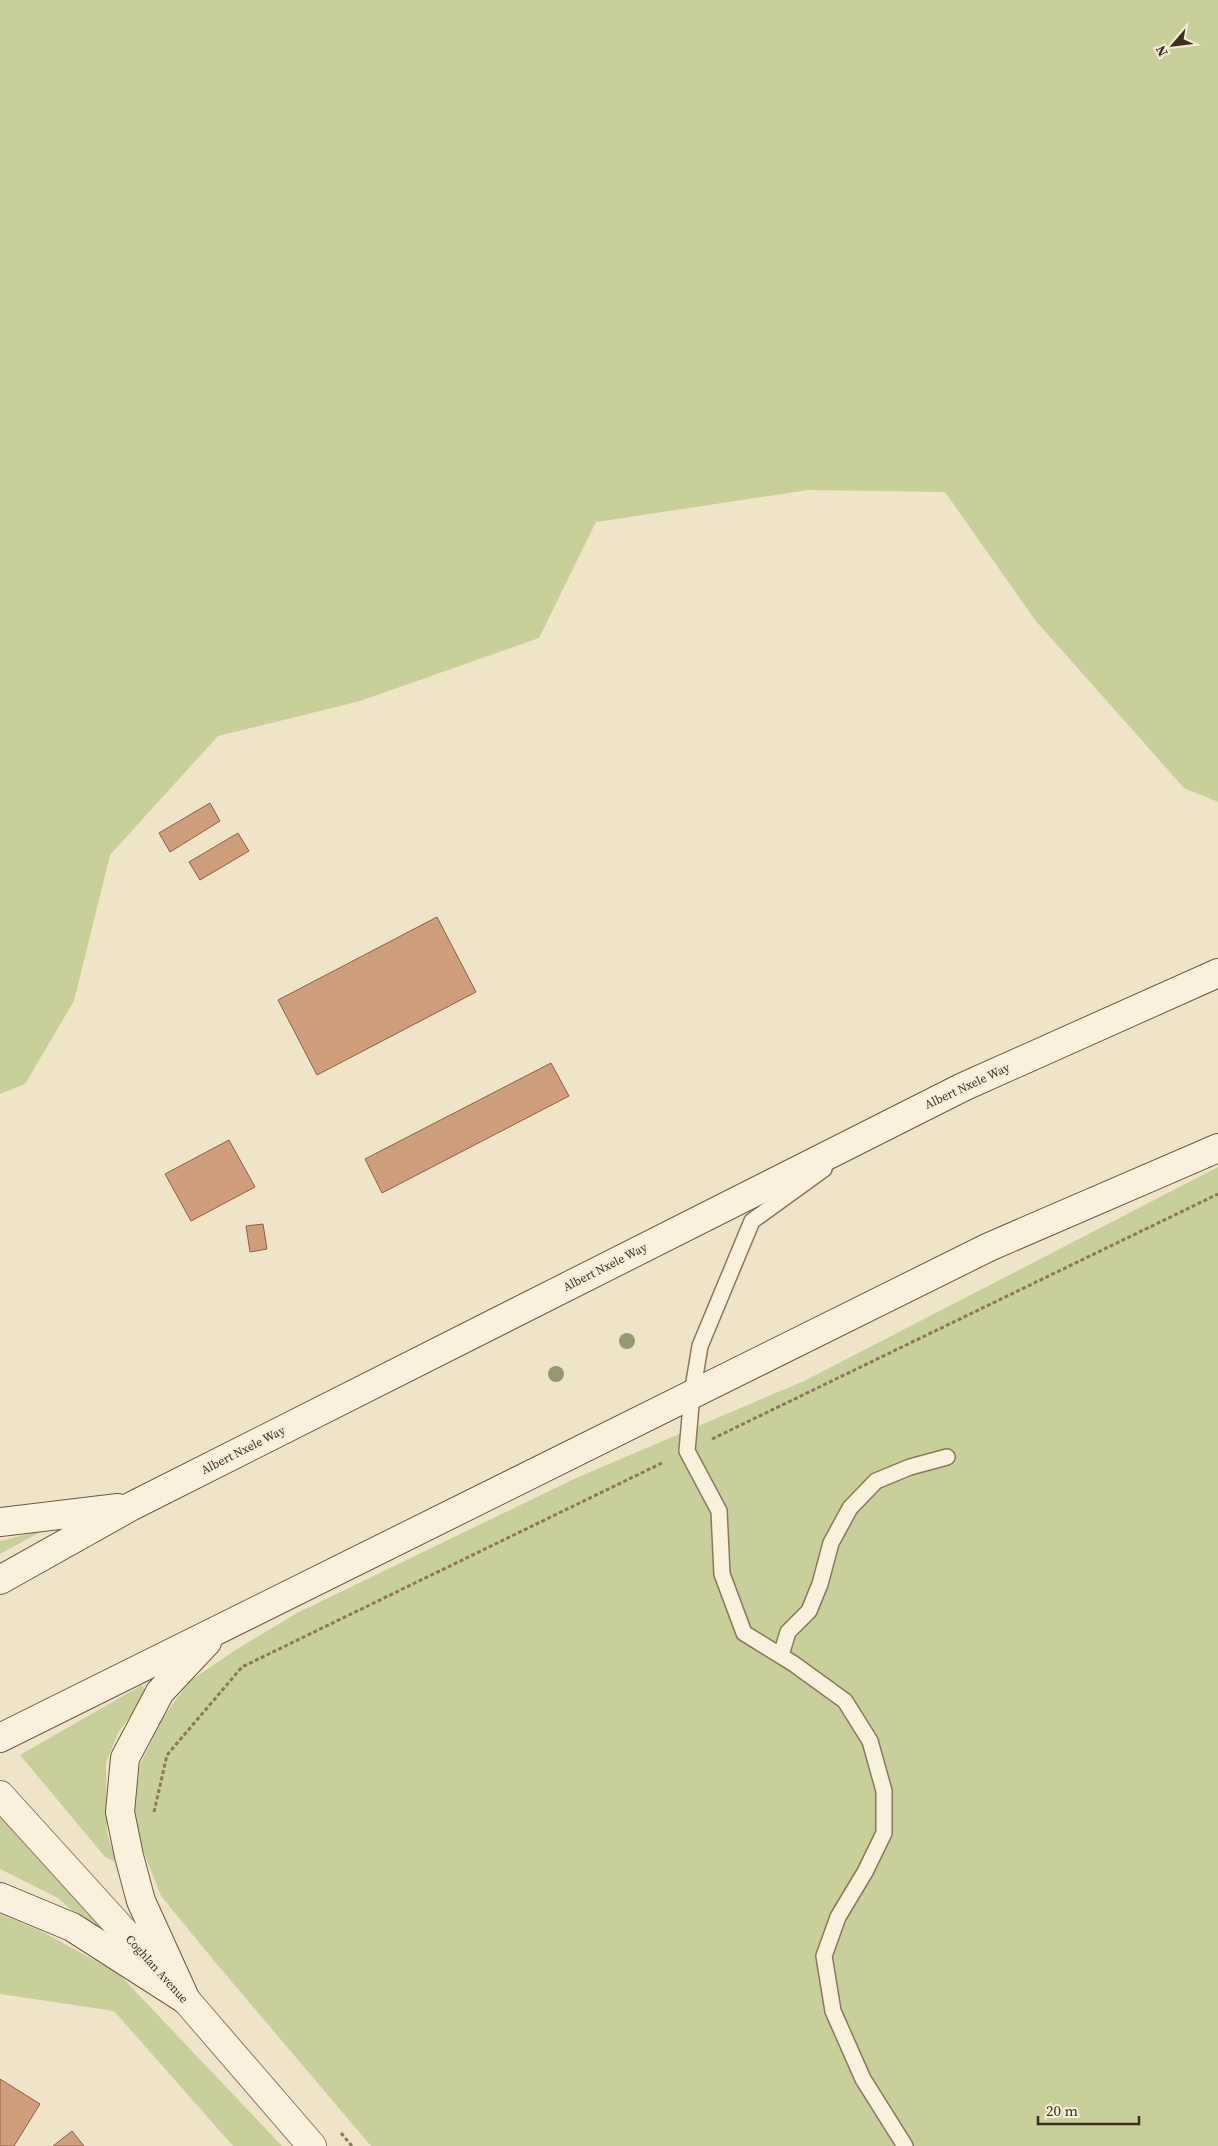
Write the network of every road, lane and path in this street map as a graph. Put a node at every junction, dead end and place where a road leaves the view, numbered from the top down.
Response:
1 (1218, 973) edge
2 (880, 1129) junction
3 (1218, 1148) edge
4 (1218, 1194) edge
5 (692, 1394) junction
6 (687, 1451) junction
7 (947, 1457) dead end
8 (132, 1506) junction
9 (0, 1522) edge
10 (0, 1580) edge
11 (220, 1628) junction
12 (781, 1655) junction
13 (0, 1738) edge
14 (0, 1795) edge
15 (154, 1813) dead end
16 (0, 1897) edge
17 (186, 2000) junction
18 (339, 2131) dead end
19 (312, 2146) edge
20 (352, 2146) edge
21 (905, 2146) edge

1 - 2 main road, Albert Nxele Way
2 - 5 lane
2 - 8 main road, Albert Nxele Way
3 - 5 main road
4 - 6 path
5 - 6 lane
5 - 11 main road
6 - 12 lane
6 - 15 path
7 - 12 lane
8 - 9 main road
8 - 10 main road, Albert Nxele Way
11 - 13 main road
11 - 17 main road
12 - 21 lane
14 - 17 main road, Coghlan Avenue
16 - 17 main road
17 - 19 main road, Coghlan Avenue
18 - 20 path

